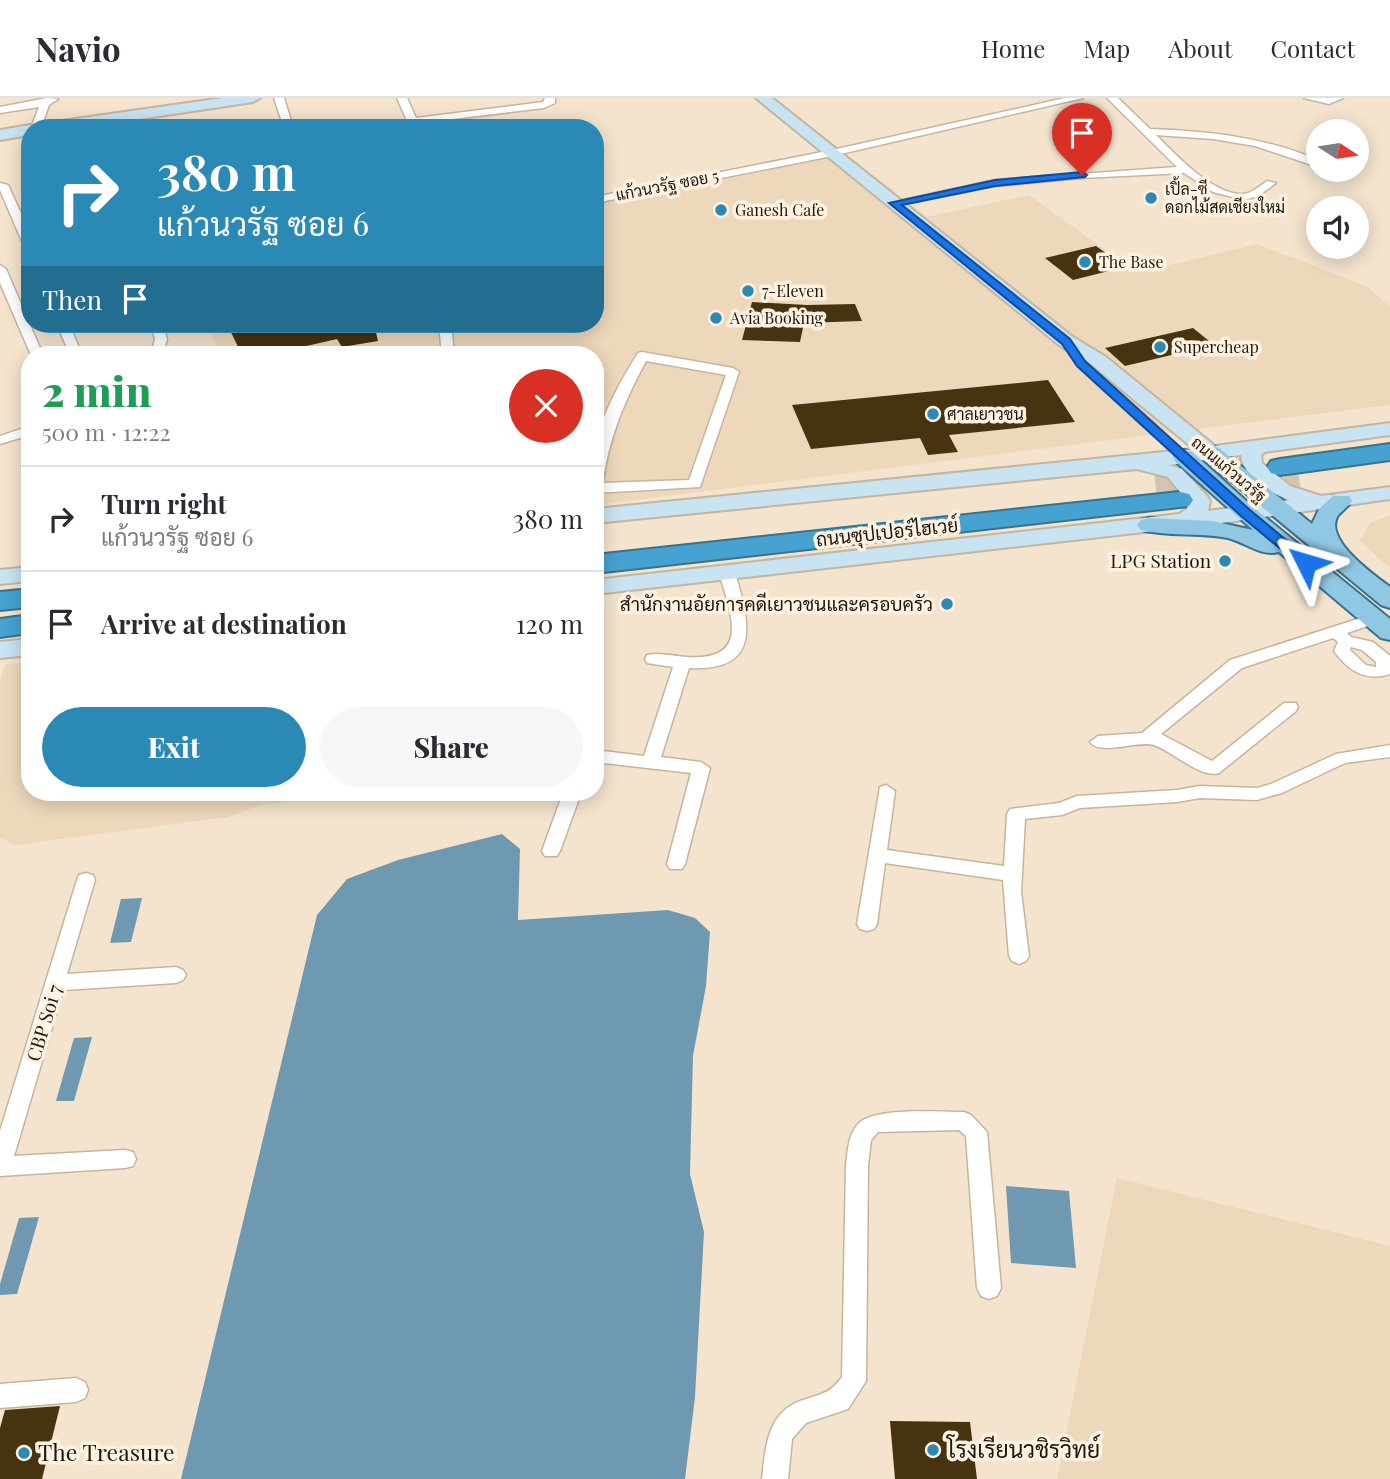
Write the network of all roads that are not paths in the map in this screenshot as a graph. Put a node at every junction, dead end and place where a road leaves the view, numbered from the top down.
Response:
1 (55, 98) edge
2 (253, 98) edge
3 (279, 98) edge
4 (402, 98) edge
5 (550, 98) edge
6 (764, 98) edge
7 (1079, 98) edge
8 (1112, 98) edge
9 (1309, 98) edge
10 (1338, 98) edge
11 (45, 103) junction
12 (0, 110) edge
13 (39, 119) edge
14 (125, 119) edge
15 (288, 119) edge
16 (411, 119) edge
17 (428, 119) edge
18 (21, 132) edge
19 (1147, 132) junction
20 (0, 135) edge
21 (829, 151) junction
22 (1306, 159) edge
23 (1186, 170) junction
24 (1271, 183) dead end
25 (4, 185) dead end
26 (604, 198) edge
27 (894, 203) junction
28 (21, 225) edge
29 (0, 269) edge
30 (21, 318) edge
31 (1066, 341) junction
32 (1390, 429) edge
33 (21, 433) edge
34 (604, 437) edge
35 (0, 440) edge
36 (1258, 447) junction
37 (1390, 452) edge
38 (1211, 453) junction
39 (1184, 457) junction
40 (1280, 467) tunnel mouth
41 (1146, 472) junction
42 (1390, 473) edge
43 (1300, 485) tunnel mouth
44 (604, 488) edge
45 (1390, 494) edge
46 (1334, 502) junction
47 (1278, 509) junction
48 (1183, 510) junction
49 (1245, 513) junction
50 (604, 515) edge
51 (1149, 524) junction
52 (604, 541) edge
53 (604, 564) edge
54 (1346, 565) junction
55 (727, 573) junction
56 (21, 575) edge
57 (0, 577) edge
58 (1322, 577) junction
59 (604, 586) edge
60 (21, 599) edge
61 (0, 601) edge
62 (1384, 617) edge
63 (21, 625) edge
64 (0, 628) edge
65 (21, 648) edge
66 (0, 650) edge
67 (653, 659) dead end
68 (682, 663) junction
69 (1290, 707) dead end
70 (1154, 738) junction
71 (1098, 743) dead end
72 (1390, 751) edge
73 (604, 757) edge
74 (651, 762) junction
75 (886, 791) dead end
76 (569, 801) edge
77 (551, 851) dead end
78 (877, 855) junction
79 (676, 864) dead end
80 (1013, 874) junction
81 (86, 880) dead end
82 (867, 924) dead end
83 (1019, 956) dead end
84 (176, 975) dead end
85 (56, 983) junction
86 (125, 1159) dead end
87 (0, 1166) edge
88 (989, 1288) dead end
89 (76, 1390) dead end
90 (0, 1396) edge
91 (775, 1479) edge

1 - 11 street
2 - 14 main road
3 - 15 street
4 - 16 street
5 - 17 street
6 - 21 main road, ถนนแก้วนวรัฐ
7 - 21 street, แก้วนวรัฐ ซอย 5
8 - 19 street
9 - 10 street
11 - 12 street
11 - 13 street
18 - 20 main road
19 - 22 street
19 - 23 street
21 - 26 street, แก้วนวรัฐ ซอย 5
21 - 27 main road, ถนนแก้วนวรัฐ
23 - 24 street
23 - 27 street
25 - 28 street
27 - 31 main road, ถนนแก้วนวรัฐ
29 - 30 street
31 - 38 street, ถนนแก้วนวรัฐ
31 - 39 main road, ถนนแก้วนวรัฐ
32 - 36 main road
33 - 35 street
34 - 44 street
36 - 38 main road
36 - 46 main road
37 - 40 highway
38 - 39 main road
38 - 47 main road, ถนนแก้วนวรัฐ
39 - 41 main road
39 - 49 main road, ถนนแก้วนวรัฐ
41 - 48 main road
41 - 50 main road
41 - 52 highway, ถนนซุปเปอร์ไฮเวย์
42 - 43 highway
45 - 46 main road
46 - 47 main road
46 - 54 main road
47 - 49 main road
47 - 54 main road, ถนนแก้วนวรัฐ
48 - 49 main road
48 - 51 main road
48 - 53 highway, ถนนซุปเปอร์ไฮเวย์
49 - 58 main road, ถนนแก้วนวรัฐ
51 - 55 main road
51 - 58 main road
54 - 62 main road, ถนนแก้วนวรัฐ
55 - 59 main road
55 - 68 street
56 - 57 main road
58 - 62 main road, ถนนแก้วนวรัฐ
60 - 61 highway
62 - 70 street
63 - 64 highway
65 - 66 main road
67 - 68 street
68 - 74 street
69 - 70 street
70 - 71 street
72 - 80 street
73 - 74 street
74 - 79 street
75 - 78 street
76 - 77 street
78 - 80 street
78 - 82 street
80 - 83 street
81 - 85 street, CBP Soi 7
84 - 85 street
85 - 87 street, CBP Soi 7
86 - 87 street
88 - 91 street
89 - 90 street

